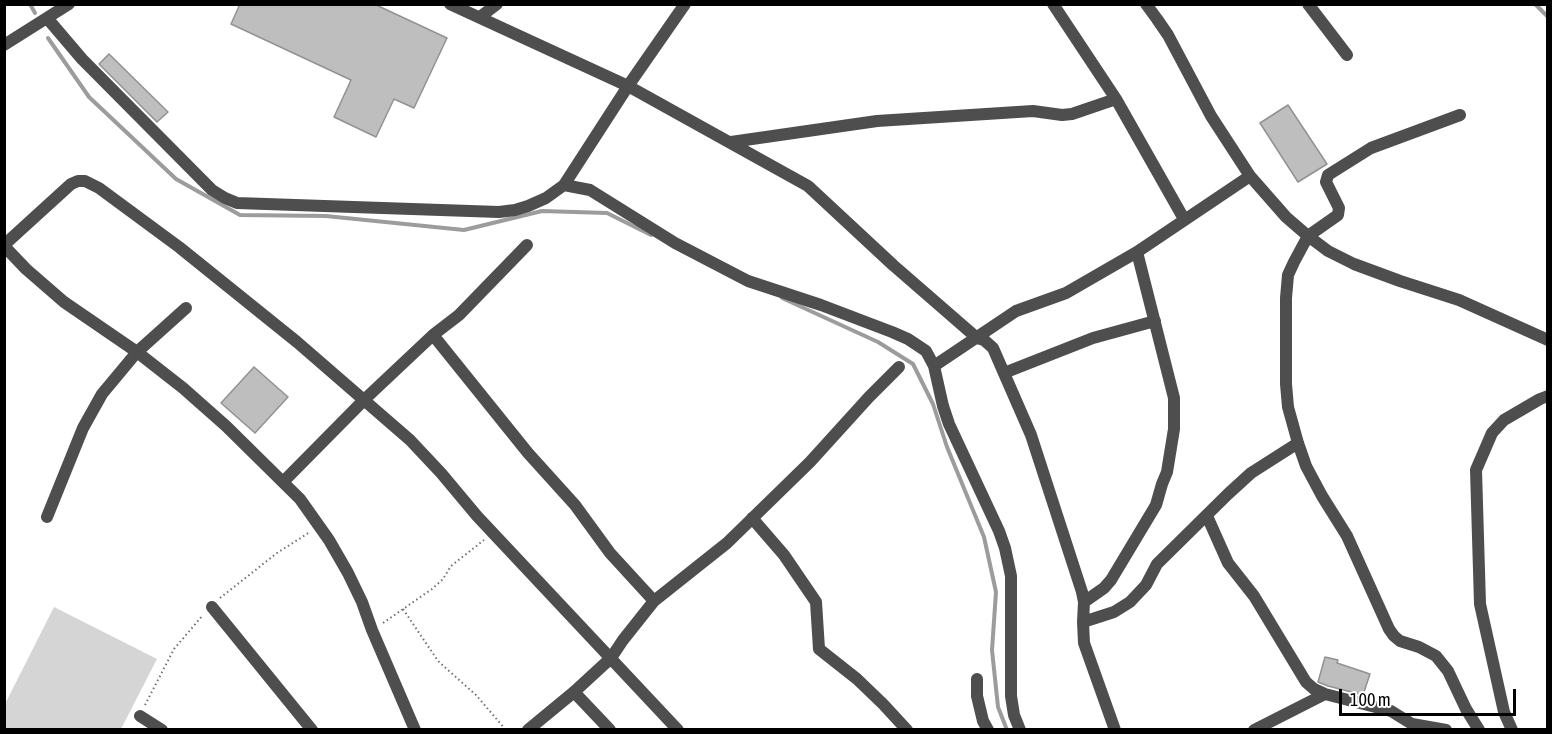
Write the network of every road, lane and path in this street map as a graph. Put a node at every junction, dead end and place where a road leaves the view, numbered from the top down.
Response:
1 (69, 4) edge
2 (450, 4) edge
3 (497, 4) edge
4 (685, 4) edge
5 (1053, 4) edge
6 (1146, 4) edge
7 (1308, 4) edge
8 (480, 17) junction
9 (47, 18) junction
10 (4, 45) edge
11 (1347, 55) dead end
12 (628, 86) junction
13 (1116, 99) junction
14 (1460, 115) dead end
15 (731, 142) junction
16 (1250, 176) junction
17 (564, 185) junction
18 (1185, 219) junction
19 (1308, 236) junction
20 (4, 245) edge
21 (526, 245) dead end
22 (1137, 252) junction
23 (186, 308) dead end
24 (1155, 321) junction
25 (433, 335) junction
26 (977, 338) junction
27 (1548, 340) edge
28 (137, 352) junction
29 (934, 366) junction
30 (899, 367) dead end
31 (1004, 373) junction
32 (1548, 396) edge
33 (365, 399) junction
34 (1298, 443) junction
35 (283, 482) junction
36 (1207, 516) junction
37 (47, 517) dead end
38 (752, 518) junction
39 (494, 532) junction
40 (654, 601) junction
41 (1084, 603) junction
42 (212, 607) dead end
43 (403, 609) junction
44 (1083, 622) junction
45 (372, 630) junction
46 (611, 658) junction
47 (977, 679) dead end
48 (574, 692) junction
49 (1325, 694) junction
50 (140, 716) dead end
51 (162, 729) edge
52 (312, 729) edge
53 (415, 729) edge
54 (506, 729) edge
55 (528, 729) edge
56 (610, 729) edge
57 (678, 729) edge
58 (907, 729) edge
59 (988, 729) edge
60 (1020, 729) edge
61 (1115, 729) edge
62 (1254, 729) edge
63 (1446, 729) edge
64 (1479, 729) edge
65 (1512, 729) edge

1 - 9 street
2 - 8 street
3 - 8 street
4 - 12 street
5 - 13 street
6 - 16 street
7 - 11 street
8 - 12 street
9 - 10 street
9 - 17 street
12 - 15 street
12 - 17 street
13 - 15 street
13 - 18 street
14 - 19 street
15 - 26 street
16 - 18 street
16 - 19 street
17 - 29 street
18 - 22 street
19 - 27 street
19 - 34 street
20 - 28 street
20 - 33 street
21 - 25 street
22 - 24 street
22 - 26 street
23 - 28 street
24 - 31 street
24 - 41 street
25 - 33 street
25 - 40 street
26 - 29 street
26 - 31 street
28 - 35 street
28 - 37 street
29 - 60 street
30 - 38 street
31 - 41 street
32 - 65 street
33 - 35 street
33 - 39 street
34 - 36 street
34 - 64 street
35 - 45 street
36 - 44 street
36 - 49 street
38 - 40 street
38 - 58 street
39 - 43 path
39 - 46 street
40 - 46 street
41 - 44 street
42 - 52 street
43 - 45 path
43 - 54 path
44 - 61 street
45 - 53 street
46 - 48 street
46 - 57 street
47 - 59 street
48 - 55 street
48 - 56 street
49 - 62 street
49 - 63 street
50 - 51 street

